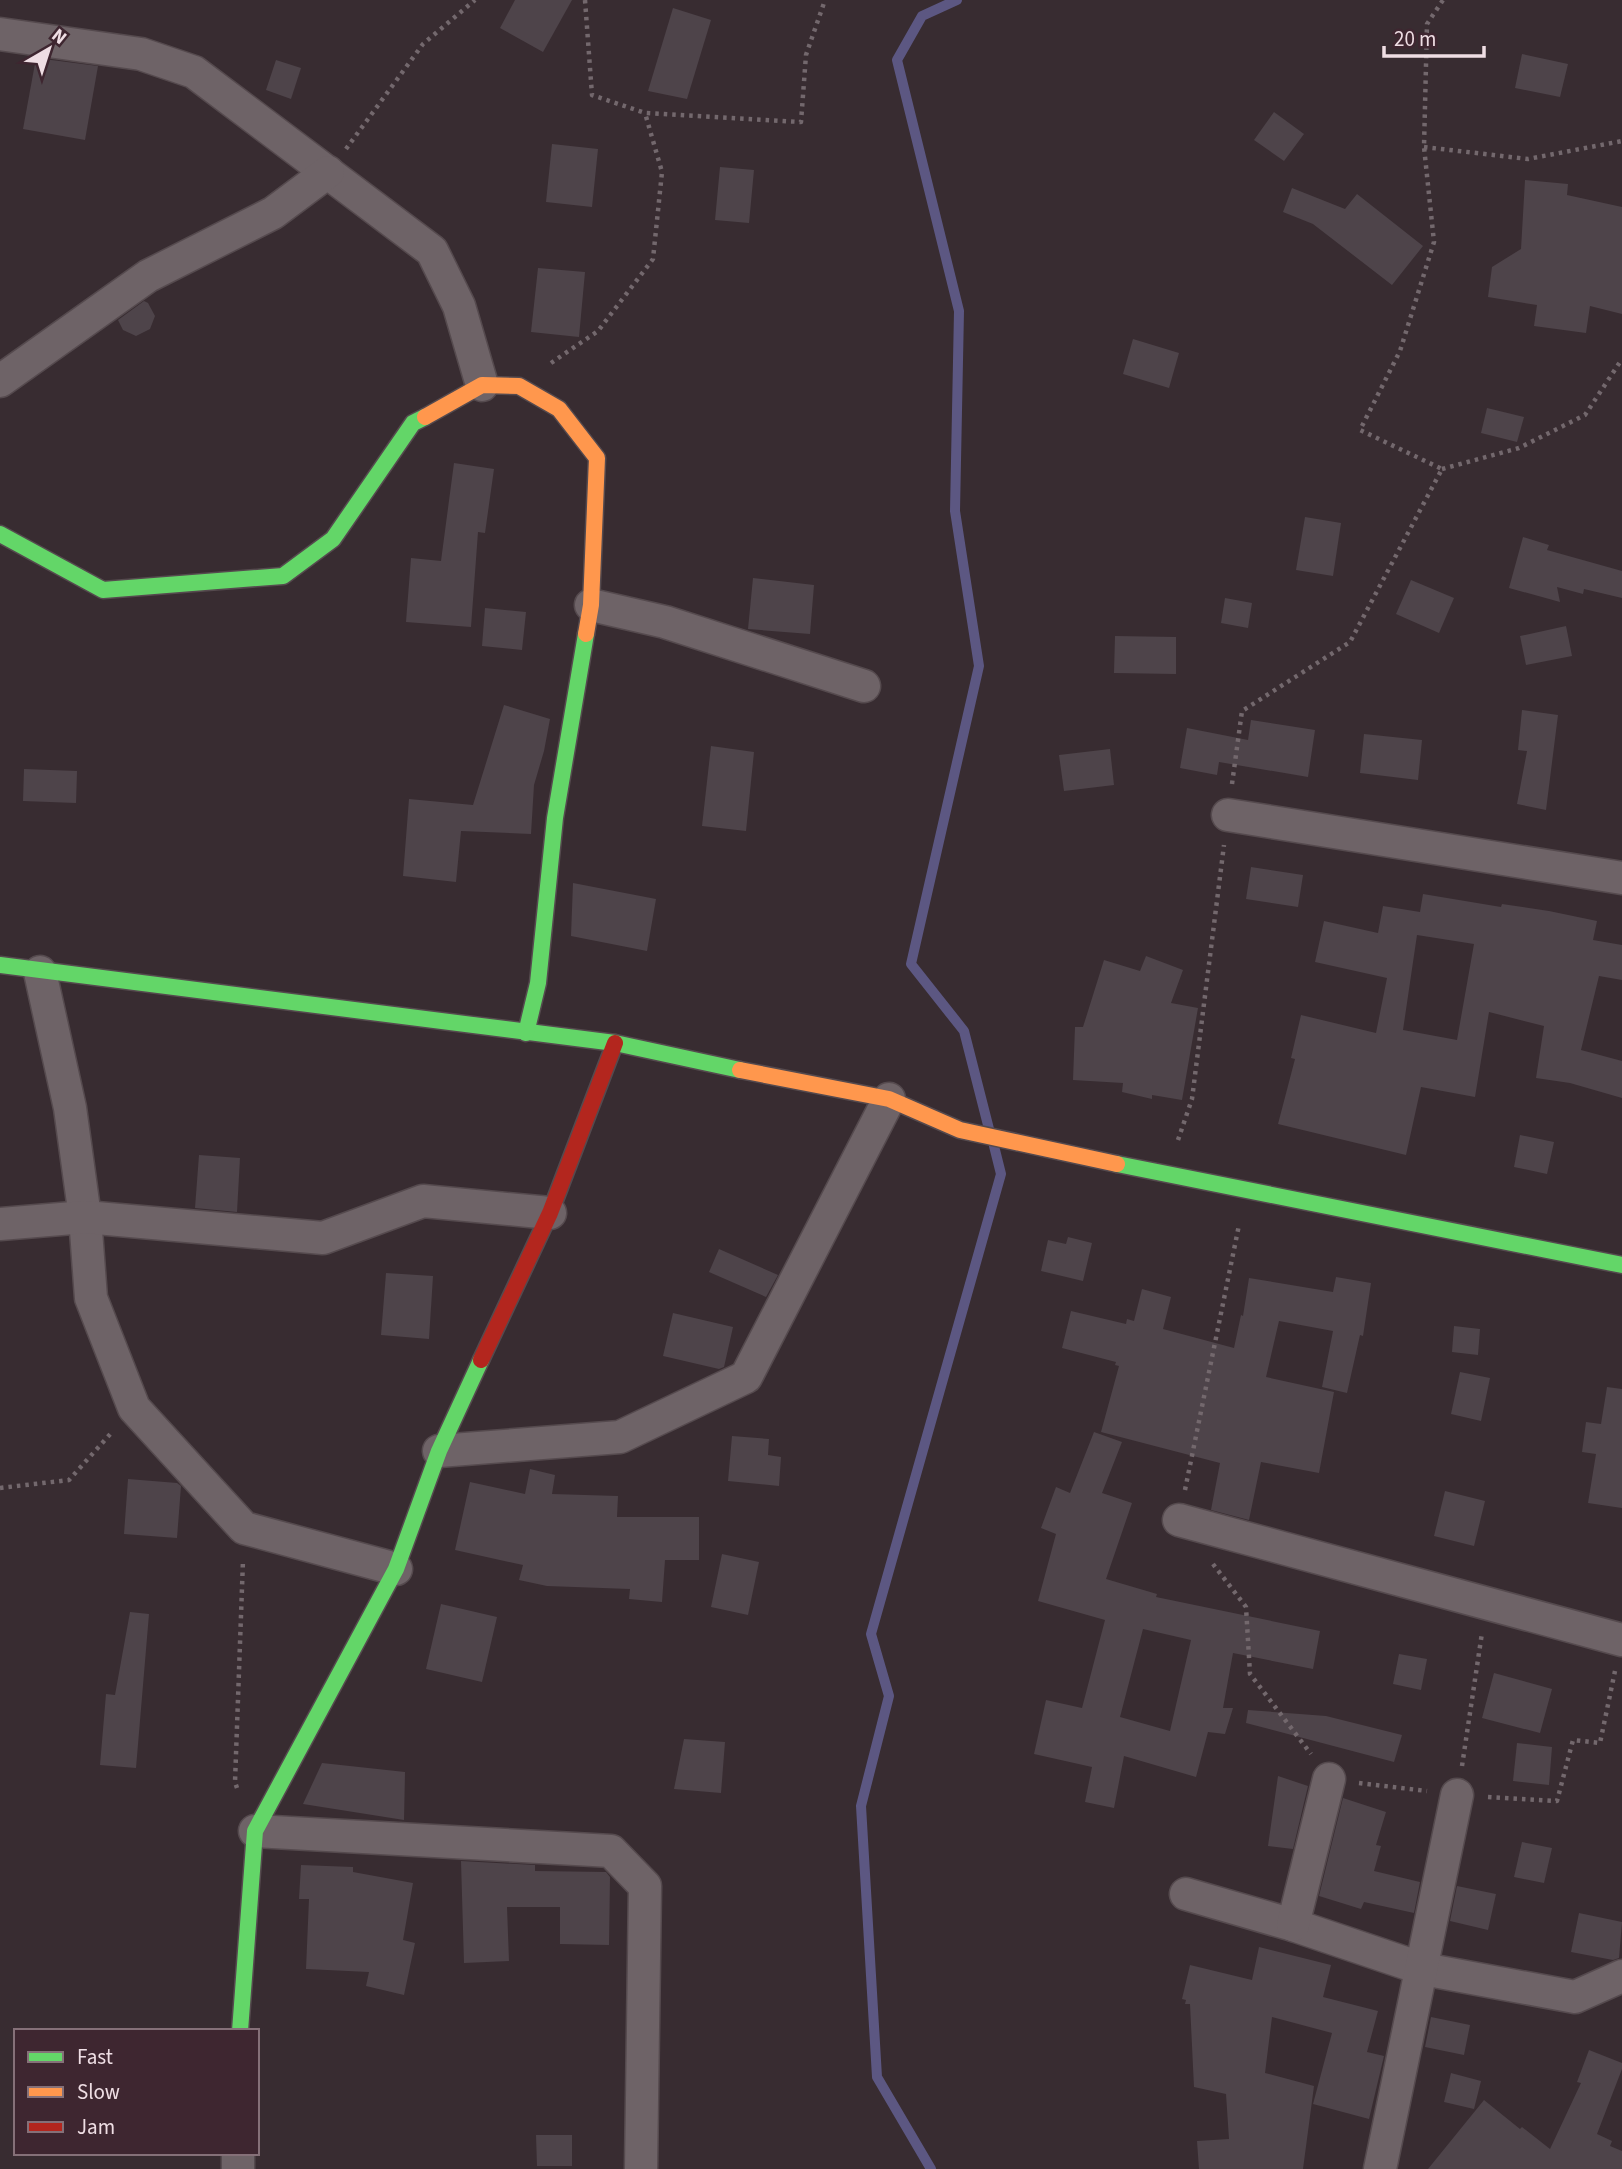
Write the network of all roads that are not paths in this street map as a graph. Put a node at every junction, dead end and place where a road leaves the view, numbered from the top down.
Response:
1 (0, 34) edge
2 (328, 172) junction
3 (0, 381) edge
4 (482, 385) junction
5 (0, 534) edge
6 (591, 605) junction
7 (864, 686) dead end
8 (1228, 815) road end
9 (1622, 878) edge
10 (0, 965) edge
11 (40, 972) junction
12 (526, 1033) junction
13 (615, 1043) junction
14 (889, 1099) junction
15 (550, 1213) junction
16 (85, 1217) junction
17 (0, 1224) edge
18 (1622, 1265) edge
19 (439, 1451) junction
20 (1179, 1520) dead end
21 (396, 1569) junction
22 (1622, 1640) edge
23 (1329, 1779) dead end
24 (1457, 1795) road end
25 (255, 1831) junction
26 (1186, 1894) dead end
27 (1293, 1925) junction
28 (1423, 1969) junction
29 (1622, 1976) edge
30 (240, 2029) edge
31 (641, 2169) edge
32 (1380, 2169) edge

1 - 2 street
2 - 3 street
2 - 4 street
4 - 5 street
4 - 6 street
6 - 7 street
6 - 12 street
8 - 9 street
10 - 11 street
11 - 12 street
11 - 16 street
12 - 13 street
13 - 14 street
13 - 15 street
14 - 18 street
14 - 19 street
15 - 16 street
15 - 19 street
16 - 17 street
16 - 21 street
19 - 21 street
20 - 22 street
21 - 25 street
23 - 27 street
24 - 28 street
25 - 30 street
25 - 31 street
26 - 27 street
27 - 28 street
28 - 29 street
28 - 32 street

